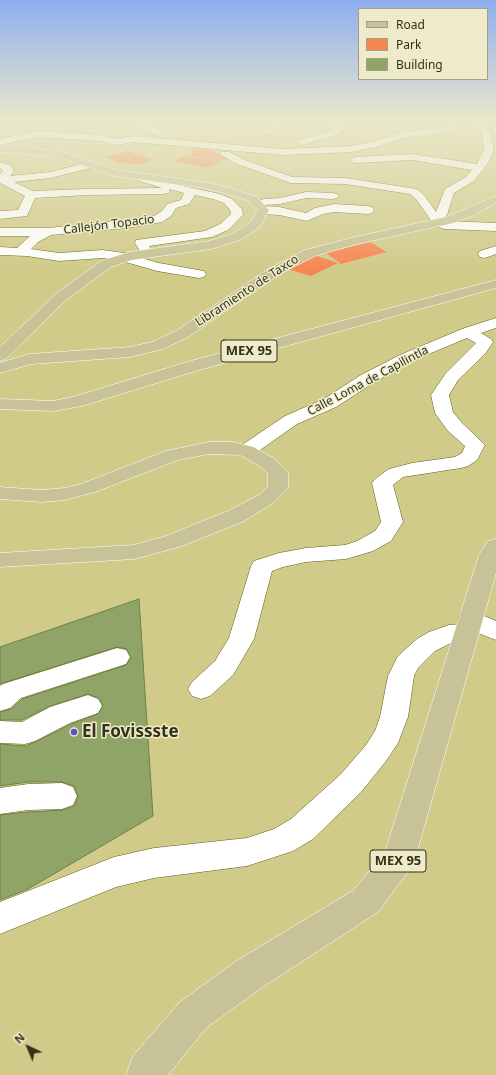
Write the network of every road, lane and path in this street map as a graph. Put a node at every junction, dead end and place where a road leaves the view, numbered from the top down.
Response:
1 (9, 171) edge
2 (65, 171) edge
3 (109, 171) edge
4 (265, 171) edge
5 (477, 171) edge
6 (140, 178) junction
7 (448, 178) dead end
8 (470, 179) junction
9 (1, 180) edge
10 (189, 191) junction
11 (31, 195) junction
12 (496, 199) edge
13 (352, 202) dead end
14 (260, 206) junction
15 (368, 210) dead end
16 (0, 215) edge
17 (437, 220) junction
18 (496, 227) edge
19 (0, 232) edge
20 (48, 232) junction
21 (148, 253) junction
22 (9, 254) edge
23 (124, 257) junction
24 (199, 274) dead end
25 (496, 284) edge
26 (496, 323) edge
27 (468, 332) junction
28 (6, 344) edge
29 (0, 356) edge
30 (20, 360) junction
31 (0, 368) edge
32 (0, 380) edge
33 (0, 393) edge
34 (0, 404) edge
35 (28, 406) junction
36 (246, 451) junction
37 (0, 493) edge
38 (496, 546) edge
39 (0, 560) edge
40 (477, 627) edge
41 (117, 657) dead end
42 (201, 689) dead end
43 (0, 700) edge
44 (88, 706) dead end
45 (0, 732) edge
46 (62, 796) dead end
47 (0, 801) edge
48 (0, 918) edge
49 (143, 1073) edge

1 - 9 street
2 - 9 street
3 - 6 main road
4 - 17 street
5 - 8 street
6 - 10 street
6 - 14 main road
7 - 8 street
8 - 17 street
9 - 11 street
10 - 11 street
10 - 20 street, Callejón Topacio
10 - 21 street
11 - 16 street
12 - 17 main road, Libramiento de Taxco
13 - 14 street
14 - 15 street
14 - 21 main road
17 - 18 street
17 - 30 main road, Libramiento de Taxco
19 - 20 street
20 - 22 street, Callejón Topacio
21 - 23 main road
22 - 23 street
23 - 24 street
23 - 28 main road
25 - 35 main road, MEX 95
26 - 27 street, Calle Loma de Capilintla
27 - 36 street, Calle Loma de Capilintla
27 - 42 street
28 - 29 main road
28 - 30 main road
30 - 31 main road, Libramiento de Taxco
30 - 32 main road
33 - 35 main road
34 - 35 main road, MEX 95
36 - 37 main road
36 - 39 main road
38 - 40 main road, MEX 95
40 - 48 street
40 - 49 main road, MEX 95
41 - 43 street
44 - 45 street
46 - 47 street

